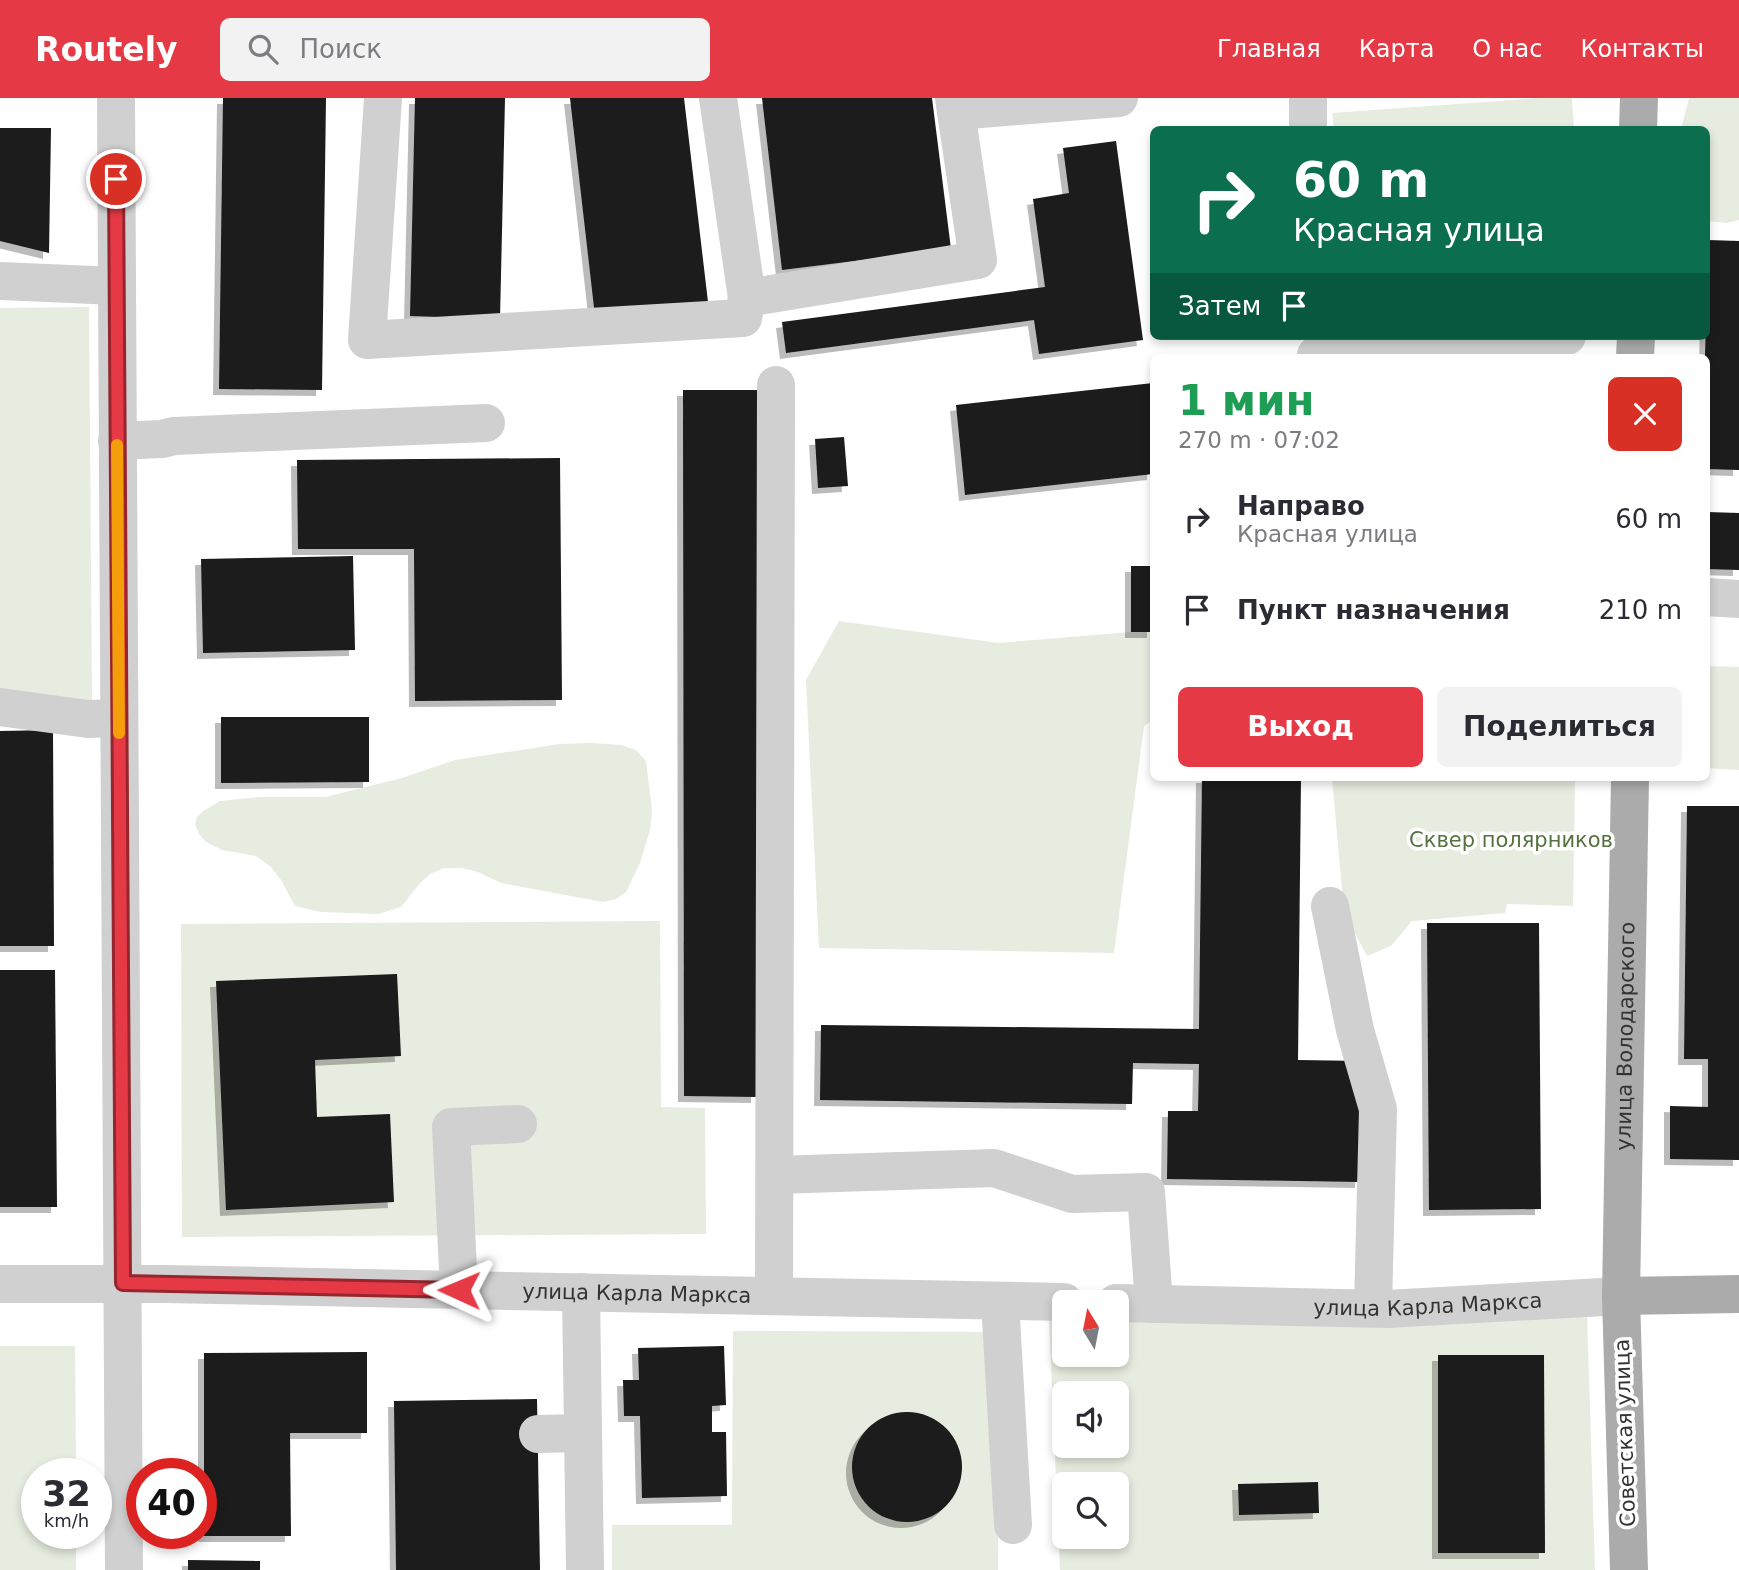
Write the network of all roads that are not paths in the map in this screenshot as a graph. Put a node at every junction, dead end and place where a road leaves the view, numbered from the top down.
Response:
1 (116, 98) edge
2 (383, 98) edge
3 (718, 98) edge
4 (1118, 98) edge
5 (1307, 98) edge
6 (1639, 98) edge
7 (1052, 101) edge
8 (955, 104) edge
9 (1308, 126) edge
10 (1638, 126) edge
11 (0, 281) edge
12 (116, 286) junction
13 (747, 298) junction
14 (1514, 340) edge
15 (1329, 354) edge
16 (776, 385) dead end
17 (486, 423) dead end
18 (117, 441) junction
19 (1710, 597) edge
20 (1739, 598) edge
21 (0, 707) edge
22 (119, 718) junction
23 (1630, 781) edge
24 (1330, 906) dead end
25 (518, 1124) dead end
26 (775, 1175) junction
27 (123, 1283) junction
28 (0, 1284) edge
29 (459, 1290) junction
30 (580, 1292) junction
31 (1739, 1294) edge
32 (775, 1296) junction
33 (1621, 1296) junction
34 (1000, 1301) junction
35 (1052, 1302) edge
36 (1129, 1303) edge
37 (1154, 1304) junction
38 (1373, 1308) junction
39 (583, 1433) junction
40 (538, 1434) dead end
41 (1013, 1525) dead end
42 (124, 1570) edge
43 (585, 1570) edge
44 (1629, 1570) edge

1 - 12 street
2 - 13 street
3 - 13 street
4 - 7 street
5 - 9 street
6 - 10 main road
7 - 8 street
8 - 13 street
11 - 12 street
12 - 18 street
14 - 15 street
16 - 26 street
17 - 18 street
18 - 22 street
19 - 20 street
21 - 22 street
22 - 27 street
23 - 33 main road, улица Володарского
24 - 38 street
25 - 29 street
26 - 32 street
26 - 37 street
27 - 28 street, улица Карла Маркса
27 - 29 street, улица Карла Маркса
27 - 42 street
29 - 30 street, улица Карла Маркса
30 - 32 street, улица Карла Маркса
30 - 39 street
31 - 33 main road, улица Карла Маркса
32 - 34 street, улица Карла Маркса
33 - 38 street, улица Карла Маркса
33 - 44 main road, Советская улица
34 - 35 street, улица Карла Маркса
34 - 41 street
36 - 37 street, улица Карла Маркса
37 - 38 street, улица Карла Маркса
39 - 40 street
39 - 43 street

